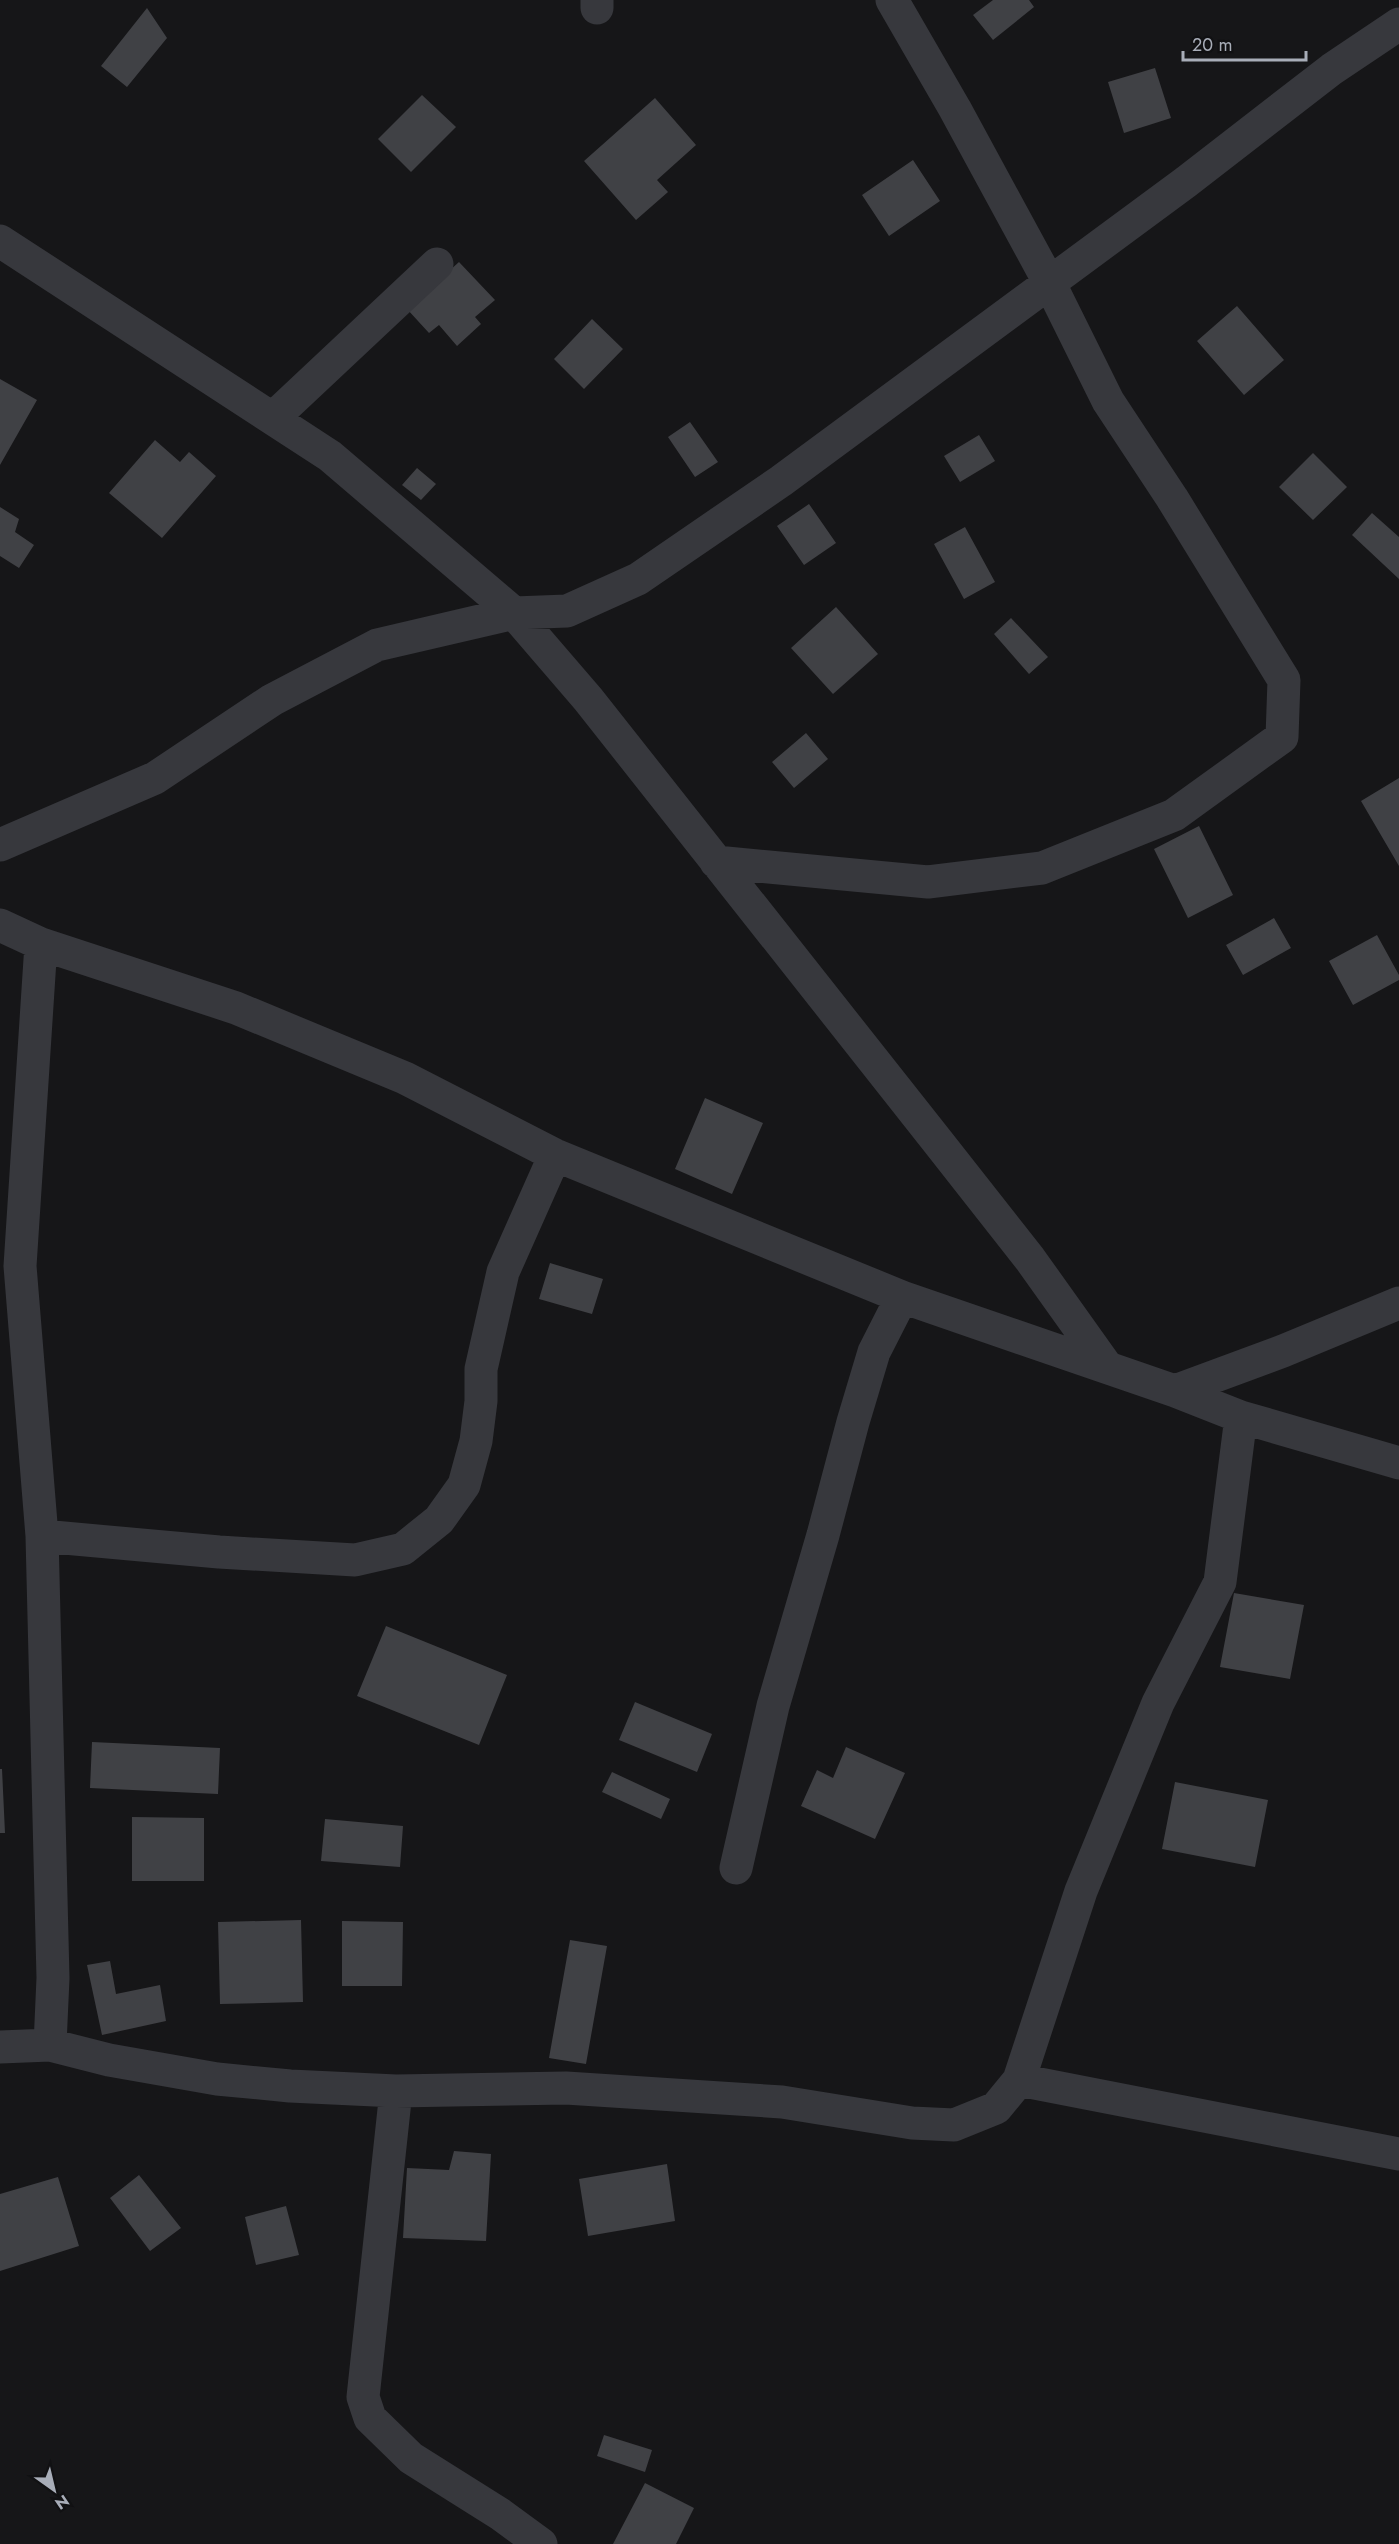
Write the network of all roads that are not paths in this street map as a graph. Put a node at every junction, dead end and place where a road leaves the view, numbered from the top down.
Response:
1 (892, 0) edge
2 (1399, 24) edge
3 (0, 241) edge
4 (437, 264) dead end
5 (1049, 282) junction
6 (273, 418) junction
7 (514, 613) junction
8 (0, 846) edge
9 (716, 862) junction
10 (0, 925) edge
11 (41, 944) junction
12 (555, 1155) junction
13 (10, 1267) edge
14 (902, 1297) junction
15 (1399, 1303) edge
16 (1107, 1367) junction
17 (1175, 1391) junction
18 (1241, 1417) junction
19 (1399, 1462) edge
20 (42, 1536) junction
21 (736, 1868) dead end
22 (50, 2045) junction
23 (0, 2047) edge
24 (1019, 2080) junction
25 (396, 2091) junction
26 (1399, 2154) edge
27 (541, 2544) edge

1 - 5 street
2 - 5 street
3 - 6 street
4 - 6 street
5 - 7 street
5 - 9 street
6 - 7 street
7 - 8 street
7 - 9 street
9 - 16 street
10 - 11 street
11 - 12 street
11 - 13 street
12 - 14 street
12 - 20 street
13 - 20 street
14 - 16 street
14 - 21 street
15 - 17 street
16 - 17 street
17 - 18 street
18 - 19 street
18 - 24 street
20 - 22 street
22 - 23 street
22 - 25 street
24 - 25 street
24 - 26 street
25 - 27 street

